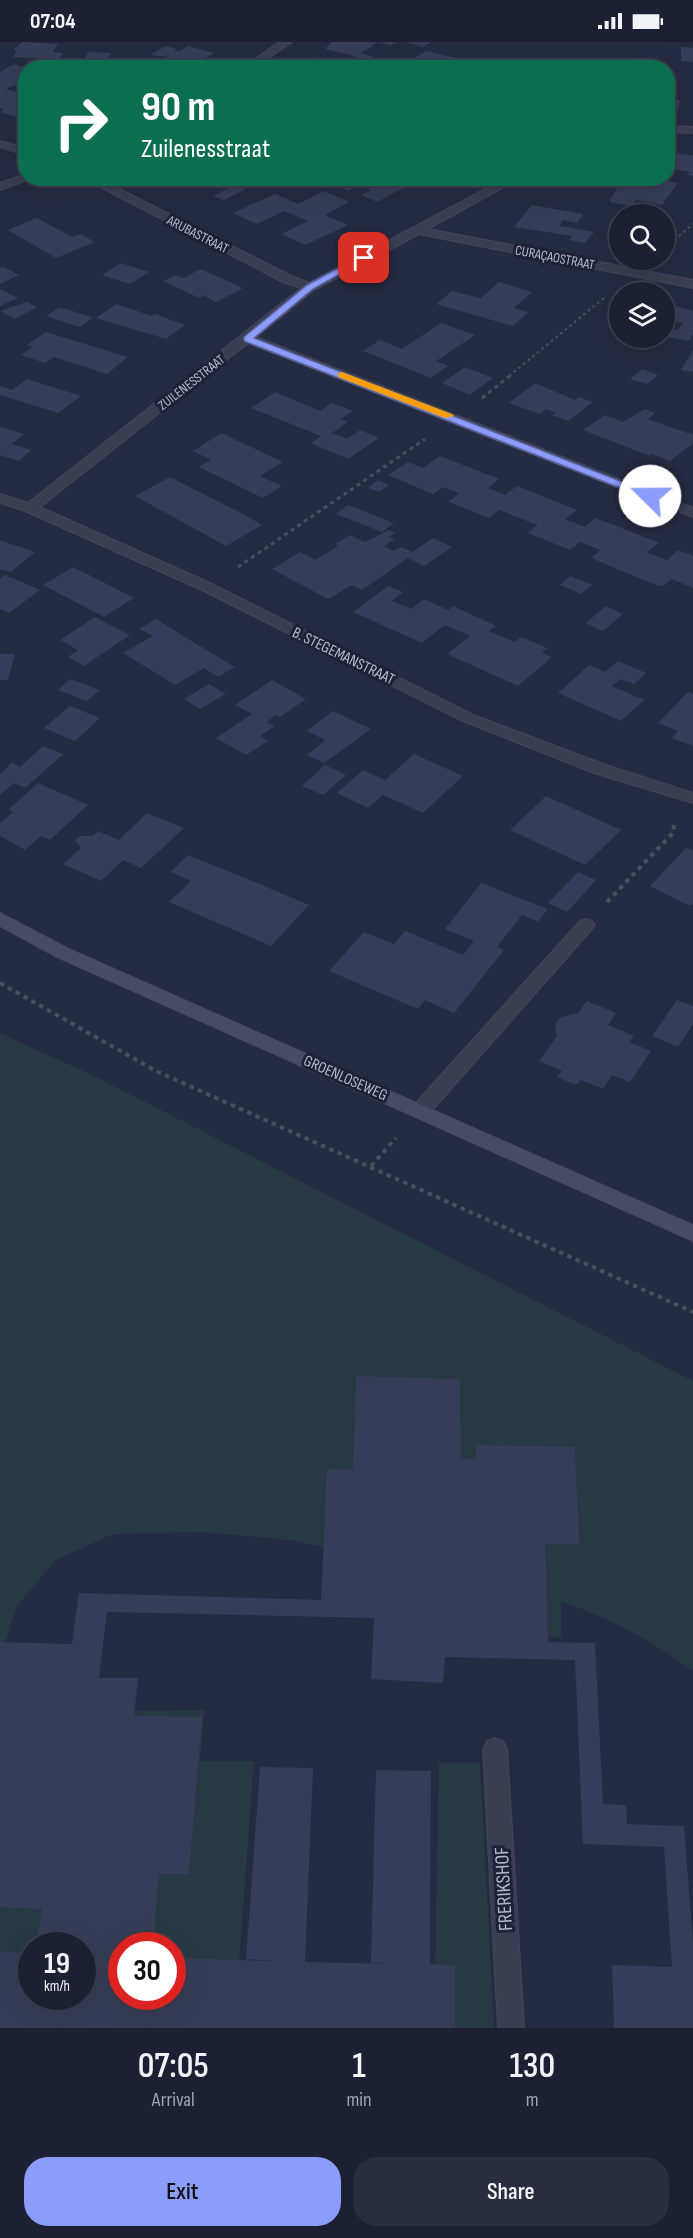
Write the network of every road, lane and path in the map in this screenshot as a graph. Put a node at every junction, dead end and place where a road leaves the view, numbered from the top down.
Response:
1 (287, 42) edge
2 (259, 60) edge
3 (675, 129) edge
4 (693, 130) edge
5 (0, 144) edge
6 (18, 150) edge
7 (18, 180) edge
8 (104, 186) edge
9 (500, 186) edge
10 (0, 187) edge
11 (693, 225) edge
12 (418, 230) junction
13 (675, 239) edge
14 (693, 285) edge
15 (310, 287) junction
16 (247, 339) junction
17 (0, 498) edge
18 (30, 508) junction
19 (693, 513) edge
20 (687, 796) edge
21 (0, 919) edge
22 (586, 925) joint
23 (0, 983) edge
24 (421, 1110) junction
25 (693, 1233) edge
26 (693, 1312) edge
27 (495, 1749) dead end
28 (511, 2028) edge

1 - 2 street
3 - 4 street
5 - 6 street
7 - 10 street
8 - 15 street, ARUBASTRAAT
9 - 12 street, ZUILENESSTRAAT
11 - 13 path
12 - 14 street, CURAÇAOSTRAAT
12 - 15 street, ZUILENESSTRAAT
15 - 16 street, ZUILENESSTRAAT
16 - 18 street, ZUILENESSTRAAT
16 - 19 street
17 - 18 street, B. STEGEMANSTRAAT
18 - 20 street, B. STEGEMANSTRAAT
20 - 22 path
21 - 24 main road, GROENLOSEWEG
22 - 24 street
23 - 26 path
24 - 25 main road, GROENLOSEWEG
27 - 28 street, FRERIKSHOF

